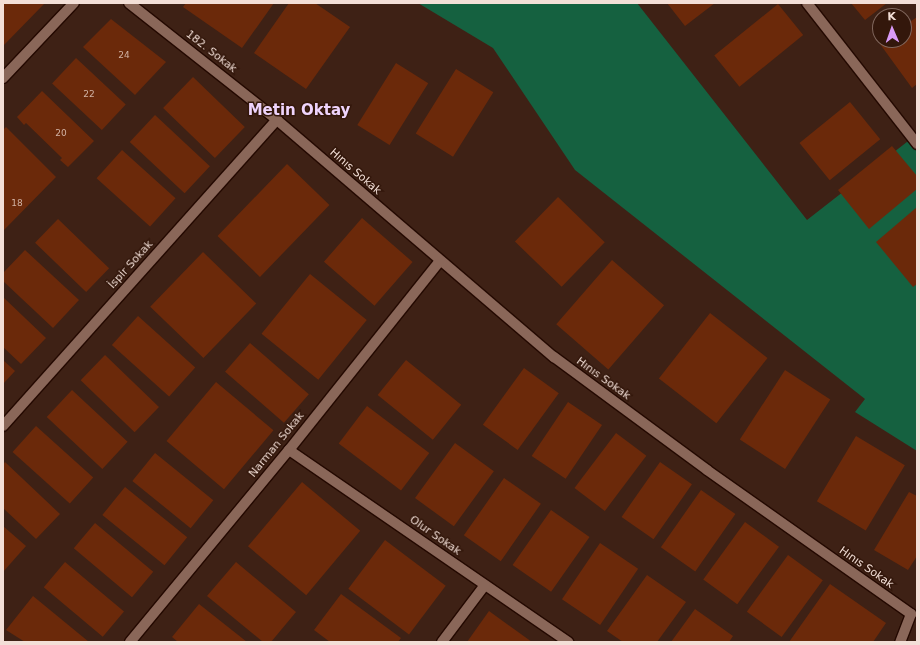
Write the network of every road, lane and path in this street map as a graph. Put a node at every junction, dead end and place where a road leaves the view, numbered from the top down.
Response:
1 (74, 3) edge
2 (129, 3) edge
3 (807, 3) edge
4 (3, 78) edge
5 (277, 120) junction
6 (917, 144) edge
7 (440, 261) junction
8 (3, 426) edge
9 (289, 450) junction
10 (485, 585) junction
11 (130, 642) edge
12 (442, 642) edge
13 (568, 642) edge
14 (900, 642) edge

1 - 4 street
2 - 5 street, 182. Sokak
3 - 6 street
5 - 7 street, Hınıs Sokak
5 - 8 street, İspir Sokak
7 - 9 street, Narman Sokak
7 - 14 street, Hınıs Sokak
9 - 10 street, Olur Sokak
9 - 11 street, Narman Sokak
10 - 12 street
10 - 13 street, Olur Sokak

